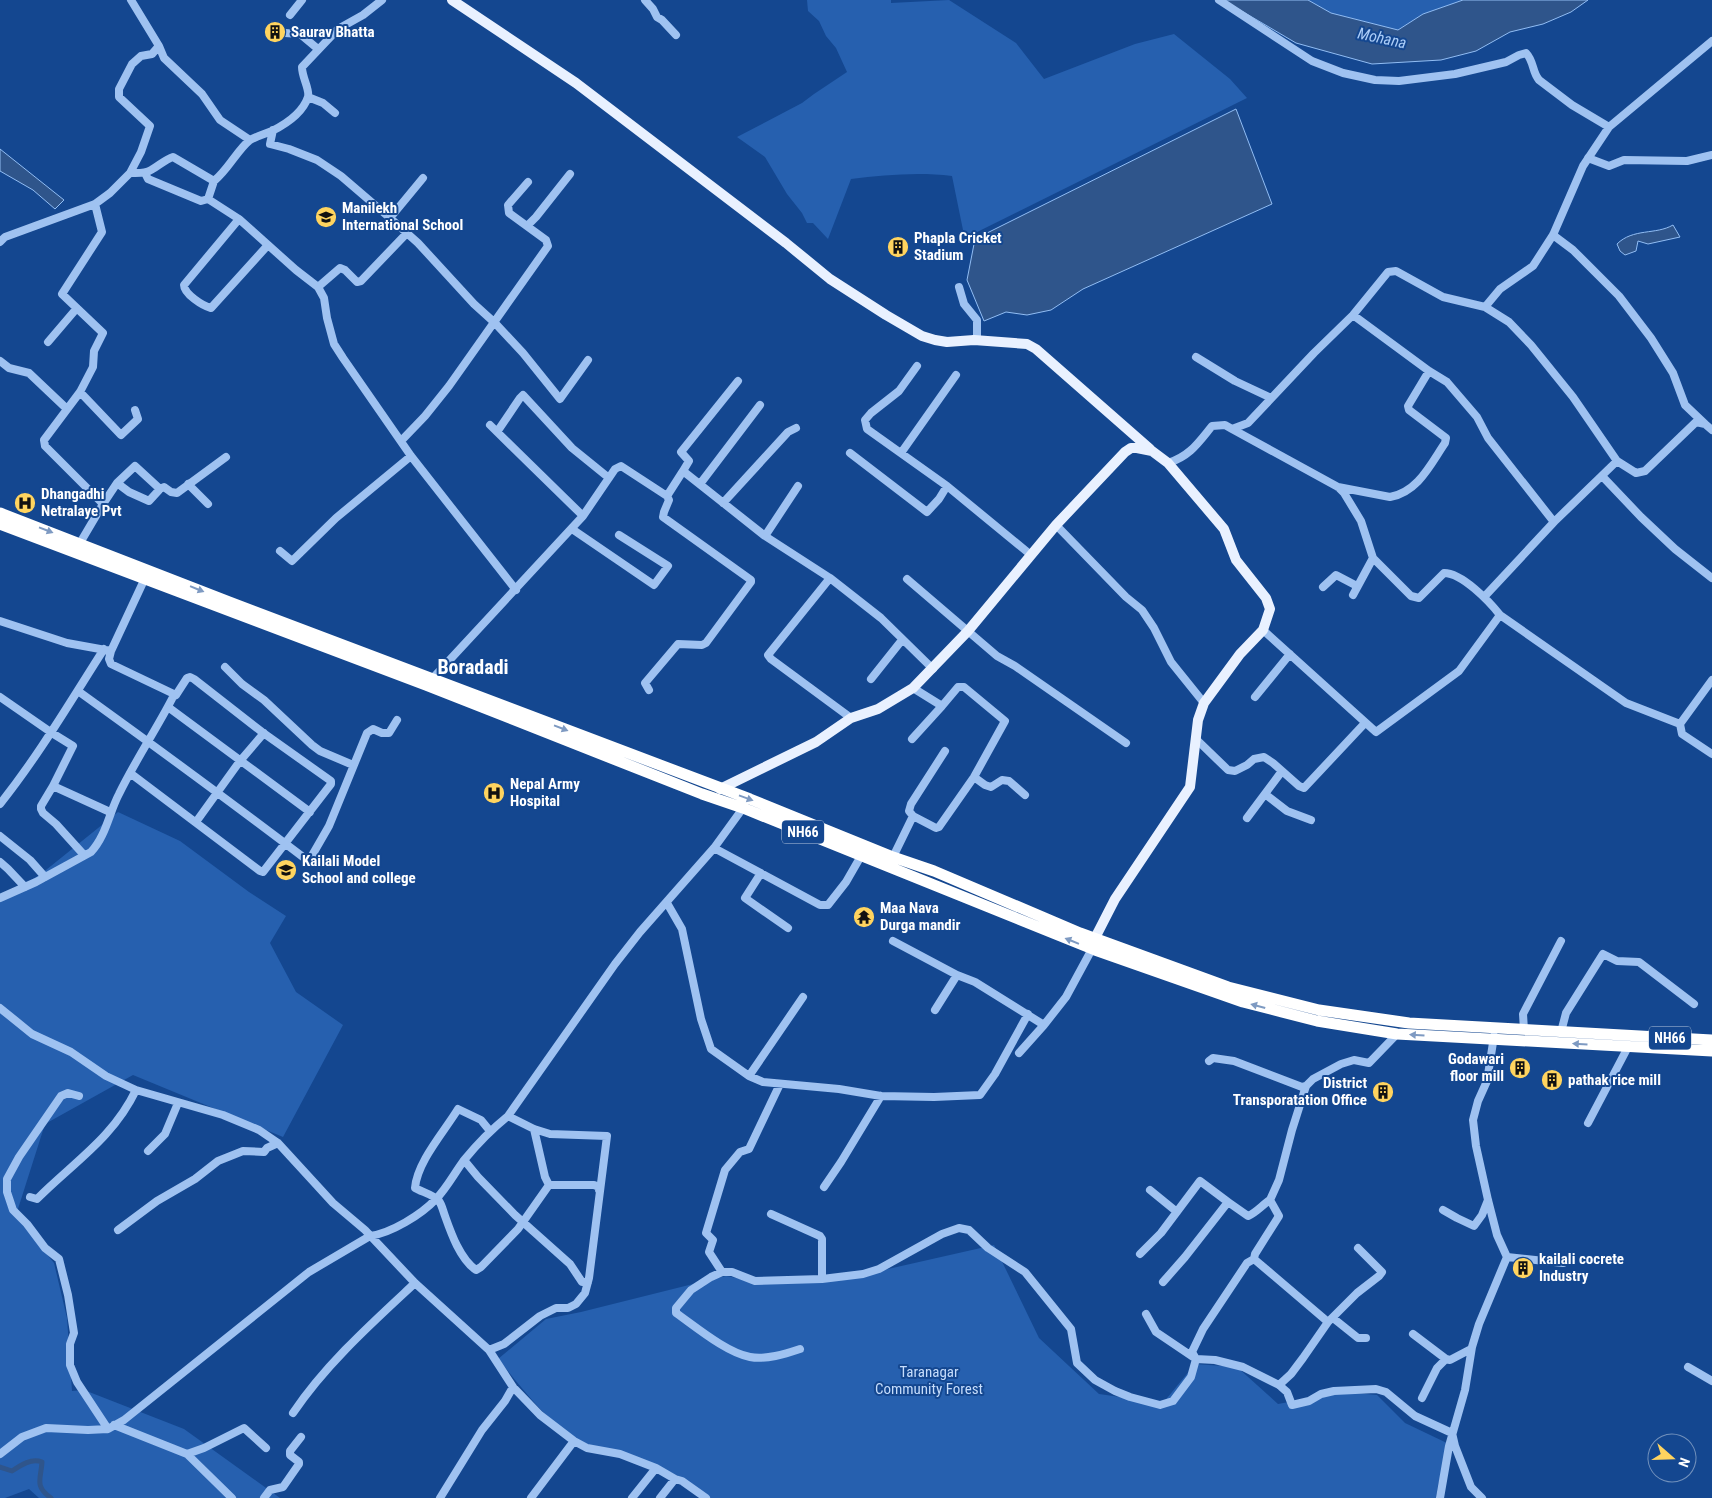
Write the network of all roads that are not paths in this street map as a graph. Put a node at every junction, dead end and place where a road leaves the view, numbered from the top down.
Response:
1 (131, 0) edge
2 (302, 0) edge
3 (382, 0) edge
4 (452, 0) edge
5 (645, 0) edge
6 (1219, 0) edge
7 (290, 15) dead end
8 (285, 33) dead end
9 (676, 35) dead end
10 (1712, 41) edge
11 (159, 46) junction
12 (318, 49) junction
13 (308, 97) junction
14 (335, 113) dead end
15 (1609, 127) junction
16 (273, 130) junction
17 (250, 140) junction
18 (1712, 155) edge
19 (1588, 158) junction
20 (130, 173) junction
21 (144, 173) junction
22 (570, 174) dead end
23 (422, 178) dead end
24 (214, 181) junction
25 (528, 182) dead end
26 (208, 199) junction
27 (95, 204) junction
28 (390, 218) junction
29 (239, 219) junction
30 (527, 226) junction
31 (408, 234) junction
32 (1553, 235) junction
33 (0, 242) edge
34 (268, 246) junction
35 (318, 287) junction
36 (959, 287) dead end
37 (1486, 307) junction
38 (77, 308) junction
39 (1354, 315) junction
40 (495, 323) junction
41 (974, 340) junction
42 (48, 342) dead end
43 (1196, 357) dead end
44 (588, 360) dead end
45 (0, 361) edge
46 (917, 366) dead end
47 (1428, 372) junction
48 (956, 375) dead end
49 (738, 381) dead end
50 (80, 392) junction
51 (1271, 398) junction
52 (760, 405) dead end
53 (67, 408) junction
54 (136, 410) dead end
55 (1705, 424) junction
56 (490, 425) dead end
57 (796, 428) dead end
58 (1232, 428) junction
59 (1712, 430) edge
60 (497, 432) junction
61 (401, 441) junction
62 (1152, 451) junction
63 (850, 453) dead end
64 (901, 453) junction
65 (411, 456) junction
66 (226, 457) dead end
67 (1617, 462) junction
68 (1168, 463) junction
69 (683, 471) junction
70 (1602, 476) junction
71 (609, 478) junction
72 (117, 483) junction
73 (188, 484) junction
74 (700, 484) junction
75 (798, 486) dead end
76 (947, 486) junction
77 (1338, 487) junction
78 (160, 488) junction
79 (667, 496) junction
80 (723, 503) junction
81 (103, 504) junction
82 (208, 504) dead end
83 (0, 513) edge
84 (583, 516) junction
85 (1554, 522) junction
86 (0, 524) edge
87 (1056, 525) junction
88 (572, 529) junction
89 (619, 535) dead end
90 (765, 536) junction
91 (80, 543) junction
92 (280, 551) dead end
93 (1031, 555) junction
94 (1373, 558) junction
95 (147, 575) junction
96 (830, 578) junction
97 (1712, 578) edge
98 (907, 579) dead end
99 (1357, 586) junction
100 (1323, 587) dead end
101 (516, 590) junction
102 (1353, 595) dead end
103 (1485, 596) junction
104 (1500, 615) junction
105 (0, 621) edge
106 (1263, 630) junction
107 (968, 631) junction
108 (902, 640) junction
109 (107, 650) junction
110 (1290, 654) junction
111 (225, 668) dead end
112 (933, 669) junction
113 (432, 679) junction
114 (871, 679) dead end
115 (1712, 680) edge
116 (913, 688) junction
117 (649, 690) dead end
118 (1709, 690) edge
119 (78, 691) junction
120 (176, 695) junction
121 (1255, 697) dead end
122 (0, 698) edge
123 (1204, 703) junction
124 (942, 706) junction
125 (168, 707) junction
126 (851, 718) junction
127 (397, 720) dead end
128 (1365, 723) junction
129 (1680, 724) junction
130 (52, 733) junction
131 (264, 733) junction
132 (912, 738) dead end
133 (1196, 739) junction
134 (149, 741) junction
135 (1126, 743) dead end
136 (945, 751) dead end
137 (1712, 754) edge
138 (240, 761) junction
139 (353, 765) junction
140 (1282, 771) junction
141 (130, 773) junction
142 (974, 777) junction
143 (53, 786) junction
144 (720, 789) junction
145 (217, 793) junction
146 (1265, 794) junction
147 (1024, 796) dead end
148 (0, 804) edge
149 (743, 808) junction
150 (110, 812) junction
151 (310, 812) junction
152 (913, 816) junction
153 (1247, 818) dead end
154 (1311, 820) dead end
155 (196, 822) junction
156 (0, 836) edge
157 (285, 843) junction
158 (714, 848) junction
159 (84, 855) junction
160 (861, 856) junction
161 (893, 856) junction
162 (0, 862) edge
163 (761, 873) junction
164 (45, 877) junction
165 (25, 887) junction
166 (0, 898) edge
167 (667, 903) junction
168 (788, 928) dead end
169 (893, 941) dead end
170 (1561, 941) dead end
171 (1093, 943) junction
172 (957, 975) junction
173 (803, 997) dead end
174 (1694, 1004) dead end
175 (0, 1008) edge
176 (935, 1010) dead end
177 (1028, 1014) junction
178 (1044, 1024) junction
179 (1524, 1030) junction
180 (1561, 1032) junction
181 (1397, 1034) junction
182 (1494, 1034) junction
183 (1712, 1040) edge
184 (1628, 1041) junction
185 (1712, 1051) edge
186 (1019, 1053) dead end
187 (1209, 1061) dead end
188 (749, 1076) junction
189 (780, 1084) junction
190 (1306, 1086) junction
191 (136, 1090) junction
192 (79, 1096) dead end
193 (881, 1096) junction
194 (178, 1103) junction
195 (508, 1116) junction
196 (1588, 1123) dead end
197 (534, 1129) junction
198 (490, 1131) junction
199 (278, 1143) junction
200 (148, 1151) dead end
201 (464, 1160) junction
202 (549, 1185) junction
203 (824, 1187) dead end
204 (599, 1190) junction
205 (1150, 1190) dead end
206 (30, 1197) dead end
207 (436, 1199) junction
208 (1270, 1200) junction
209 (1488, 1200) junction
210 (1228, 1202) junction
211 (1443, 1210) dead end
212 (1177, 1212) junction
213 (771, 1214) dead end
214 (523, 1221) junction
215 (118, 1230) dead end
216 (370, 1236) junction
217 (1358, 1248) dead end
218 (1140, 1254) dead end
219 (1254, 1258) junction
220 (1508, 1258) junction
221 (1563, 1263) dead end
222 (722, 1272) junction
223 (822, 1279) junction
224 (588, 1282) junction
225 (1164, 1282) dead end
226 (415, 1283) junction
227 (1146, 1314) dead end
228 (1330, 1320) junction
229 (1413, 1334) dead end
230 (1366, 1338) dead end
231 (800, 1349) dead end
232 (1471, 1349) junction
233 (489, 1350) junction
234 (1196, 1359) junction
235 (1446, 1359) junction
236 (1688, 1367) dead end
237 (1712, 1381) edge
238 (1279, 1385) junction
239 (514, 1387) junction
240 (1422, 1398) dead end
241 (293, 1413) dead end
242 (111, 1427) junction
243 (1452, 1433) junction
244 (302, 1437) dead end
245 (574, 1441) junction
246 (266, 1448) dead end
247 (1, 1454) edge
248 (187, 1454) junction
249 (656, 1468) junction
250 (675, 1479) junction
251 (232, 1498) edge
252 (264, 1498) edge
253 (440, 1498) edge
254 (530, 1498) edge
255 (632, 1498) edge
256 (660, 1498) edge
257 (706, 1498) edge
258 (1440, 1498) edge
259 (1482, 1498) edge

1 - 11 street
2 - 7 street
3 - 12 street
4 - 41 main road
5 - 9 street
6 - 15 street
8 - 12 street
10 - 15 street
11 - 17 street
11 - 20 street
12 - 13 street
13 - 14 street
13 - 16 street
15 - 19 street
16 - 17 street
16 - 28 street
17 - 24 street
18 - 19 street
19 - 32 street
20 - 21 street
20 - 27 street
21 - 24 street
21 - 26 street
22 - 30 street
23 - 28 street
24 - 26 street
25 - 30 street
26 - 29 street
27 - 33 street
27 - 38 street
28 - 31 street
29 - 34 street
29 - 34 street
30 - 40 street
31 - 35 street
31 - 40 street
32 - 37 street
32 - 55 street
34 - 35 street
35 - 61 street
36 - 41 street
37 - 39 street
37 - 67 street
38 - 42 street
38 - 50 street
39 - 47 street
39 - 51 street
40 - 44 street
40 - 61 street
41 - 62 main road
43 - 51 street
45 - 53 street
46 - 64 street
47 - 77 street
47 - 85 street
48 - 64 street
49 - 69 street
50 - 53 street
50 - 54 street
51 - 58 street
52 - 74 street
53 - 81 street
55 - 59 street
55 - 67 street
56 - 60 street
57 - 80 street
58 - 68 street
58 - 77 street
60 - 71 street
60 - 84 street
61 - 65 street
62 - 68 main road
62 - 87 main road
63 - 76 street
64 - 76 street
65 - 92 street
65 - 101 street
66 - 73 street
67 - 70 street
68 - 106 main road
69 - 74 street
69 - 79 street
70 - 85 street
70 - 97 street
71 - 79 street
71 - 84 street
72 - 78 street
72 - 78 street
72 - 81 street
73 - 78 street
73 - 82 street
74 - 80 street
75 - 90 street
76 - 93 street
77 - 94 street
79 - 117 street
80 - 90 street
81 - 91 street
83 -> 91 highway, NH66
84 - 88 street
85 - 103 street
86 - 95 highway, NH66
87 - 93 main road
87 - 123 street
88 - 89 street
88 - 101 street
90 - 96 street
91 - 95 highway, NH66
93 - 107 main road
94 - 99 street
94 - 103 street
95 - 109 street
95 -> 113 highway, NH66
95 - 149 highway, NH66
96 - 108 street
96 - 126 street
98 - 107 street
99 - 100 street
99 - 102 street
101 - 113 street
103 - 104 street
104 - 128 street
104 - 129 street
105 - 109 street
106 - 110 street
106 - 123 main road
107 - 112 main road
107 - 135 street
108 - 112 street
108 - 114 street
109 - 119 street
109 - 120 street
110 - 121 street
110 - 128 street
111 - 139 street
112 - 116 main road
113 -> 144 highway, NH66
115 - 118 street
116 - 124 street
116 - 126 main road
118 - 129 street
119 - 130 street
119 - 134 street
120 - 125 street
120 - 131 street
122 - 130 street
123 - 133 main road
124 - 132 street
124 - 142 street
125 - 134 street
125 - 138 street
126 - 144 main road
127 - 139 street
128 - 140 street
129 - 137 street
130 - 143 street
130 - 148 street
131 - 138 street
131 - 151 street
133 - 140 street
133 - 171 main road
134 - 141 street
134 - 145 street
136 - 152 street
138 - 145 street
138 - 151 street
139 - 157 street
140 - 146 street
141 - 150 street
141 - 155 street
142 - 147 street
142 - 152 street
143 - 150 street
143 - 159 street
144 -> 161 highway, NH66
145 - 155 street
145 - 157 street
146 - 153 street
146 - 154 street
149 - 158 street
149 - 160 highway, NH66
150 - 159 street
151 - 157 street
152 - 161 street
155 - 157 street
156 - 164 street
158 - 163 street
158 - 167 street
159 - 164 street
160 - 163 street
171 -> 160 highway, NH66
161 - 171 highway, NH66
162 - 165 street
163 - 168 street
164 - 165 street
165 - 166 street
167 - 188 street
167 - 195 street
169 - 172 street
170 - 179 street
171 - 178 street
181 -> 171 highway, NH66
171 - 182 highway, NH66
172 - 176 street
172 - 177 street
173 - 188 street
174 - 180 street
175 - 191 street
177 - 178 street
177 - 193 street
178 - 186 street
179 - 180 highway, NH66
179 - 182 highway, NH66
180 - 184 highway, NH66
182 -> 181 highway, NH66
181 - 190 street
184 -> 182 highway, NH66
182 - 209 street
183 - 184 highway, NH66
184 - 185 highway, NH66
184 - 196 street
187 - 190 street
188 - 189 street
189 - 193 street
189 - 222 street
190 - 208 street
191 - 194 street
191 - 206 street
192 - 242 street
193 - 203 street
194 - 199 street
194 - 200 street
195 - 197 street
195 - 198 street
197 - 202 street
197 - 204 street
198 - 201 street
198 - 207 street
199 - 215 street
199 - 216 street
201 - 207 street
201 - 214 street
202 - 204 street
202 - 214 street
204 - 224 street
205 - 212 street
207 - 214 street
207 - 216 street
208 - 210 street
208 - 219 street
209 - 211 street
209 - 220 street
210 - 212 street
210 - 225 street
212 - 218 street
213 - 223 street
214 - 224 street
216 - 226 street
216 - 242 street
217 - 228 street
219 - 228 street
219 - 234 street
220 - 221 street
220 - 232 street
222 - 223 street
222 - 231 street
223 - 234 street
224 - 233 street
226 - 233 street
226 - 241 street
227 - 234 street
228 - 230 street
228 - 238 street
229 - 235 street
232 - 235 street
232 - 243 street
233 - 239 street
234 - 238 street
235 - 240 street
236 - 237 street
238 - 243 street
239 - 245 street
239 - 253 street
242 - 247 street
242 - 248 street
243 - 258 street
243 - 259 street
244 - 252 street
245 - 249 street
245 - 254 street
246 - 248 street
248 - 251 street
249 - 250 street
249 - 255 street
250 - 256 street
250 - 257 street

